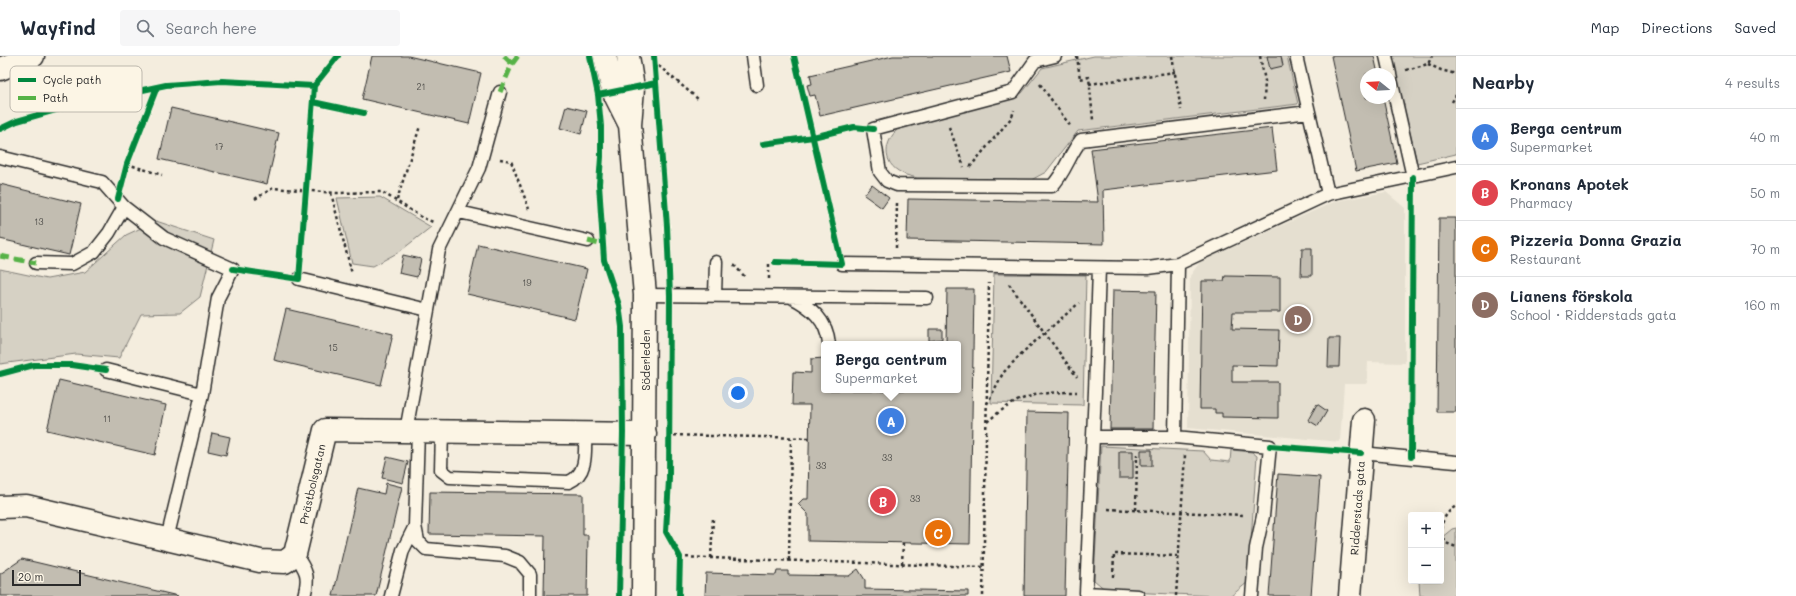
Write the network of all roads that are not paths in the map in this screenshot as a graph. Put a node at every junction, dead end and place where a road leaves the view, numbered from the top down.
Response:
1 (33, 56) edge
2 (606, 56) edge
3 (753, 56) edge
4 (1055, 56) edge
5 (1296, 56) edge
6 (1386, 56) edge
7 (637, 59) edge
8 (1389, 68) edge
9 (0, 69) edge
10 (757, 85) dead end
11 (500, 92) dead end
12 (1396, 102) edge
13 (1309, 112) junction
14 (630, 125) junction
15 (0, 157) edge
16 (1456, 167) edge
17 (1413, 177) junction
18 (1328, 194) junction
19 (124, 207) junction
20 (459, 212) junction
21 (588, 241) dead end
22 (716, 262) dead end
23 (36, 263) dead end
24 (842, 264) dead end
25 (1178, 264) junction
26 (1099, 268) junction
27 (299, 279) dead end
28 (645, 295) junction
29 (715, 295) junction
30 (788, 296) junction
31 (928, 298) dead end
32 (428, 310) junction
33 (828, 341) edge
34 (106, 370) dead end
35 (202, 394) junction
36 (1364, 420) dead end
37 (412, 431) junction
38 (442, 431) junction
39 (585, 433) junction
40 (645, 434) junction
41 (1093, 437) junction
42 (1180, 438) junction
43 (1361, 453) junction
44 (1456, 462) edge
45 (0, 507) edge
46 (415, 526) junction
47 (167, 539) junction
48 (295, 554) junction
49 (304, 596) edge
50 (391, 596) edge
51 (530, 596) edge
52 (642, 596) edge
53 (1138, 596) edge
54 (1252, 596) edge
55 (1350, 596) edge

1 - 9 street
2 - 14 street, Söderleden
3 - 10 lane
4 - 13 lane
5 - 13 lane
6 - 8 lane
7 - 14 street, Söderleden
11 - 20 lane
12 - 17 lane
13 - 18 lane
14 - 28 street, Söderleden
15 - 19 lane
16 - 17 lane
17 - 18 lane
18 - 25 lane
19 - 23 lane
19 - 35 lane
20 - 21 lane
20 - 32 lane
22 - 29 lane
24 - 26 lane
25 - 26 lane
25 - 42 lane
26 - 41 lane
27 - 32 lane
28 - 29 lane
28 - 40 street, Söderleden
29 - 30 lane
30 - 31 lane
30 - 33 lane
32 - 37 lane
34 - 35 lane
35 - 47 lane
36 - 43 street, Ridderstads gata
37 - 38 street, Prästbolsgatan
37 - 46 lane
37 - 48 street, Prästbolsgatan
38 - 39 street, Prästbolsgatan
38 - 39 lane
39 - 40 street, Prästbolsgatan
40 - 52 street, Söderleden
41 - 42 lane
41 - 53 lane
42 - 54 lane
43 - 44 lane
43 - 55 street, Ridderstads gata
45 - 47 street
46 - 50 lane
46 - 51 lane
47 - 48 street
48 - 49 lane

